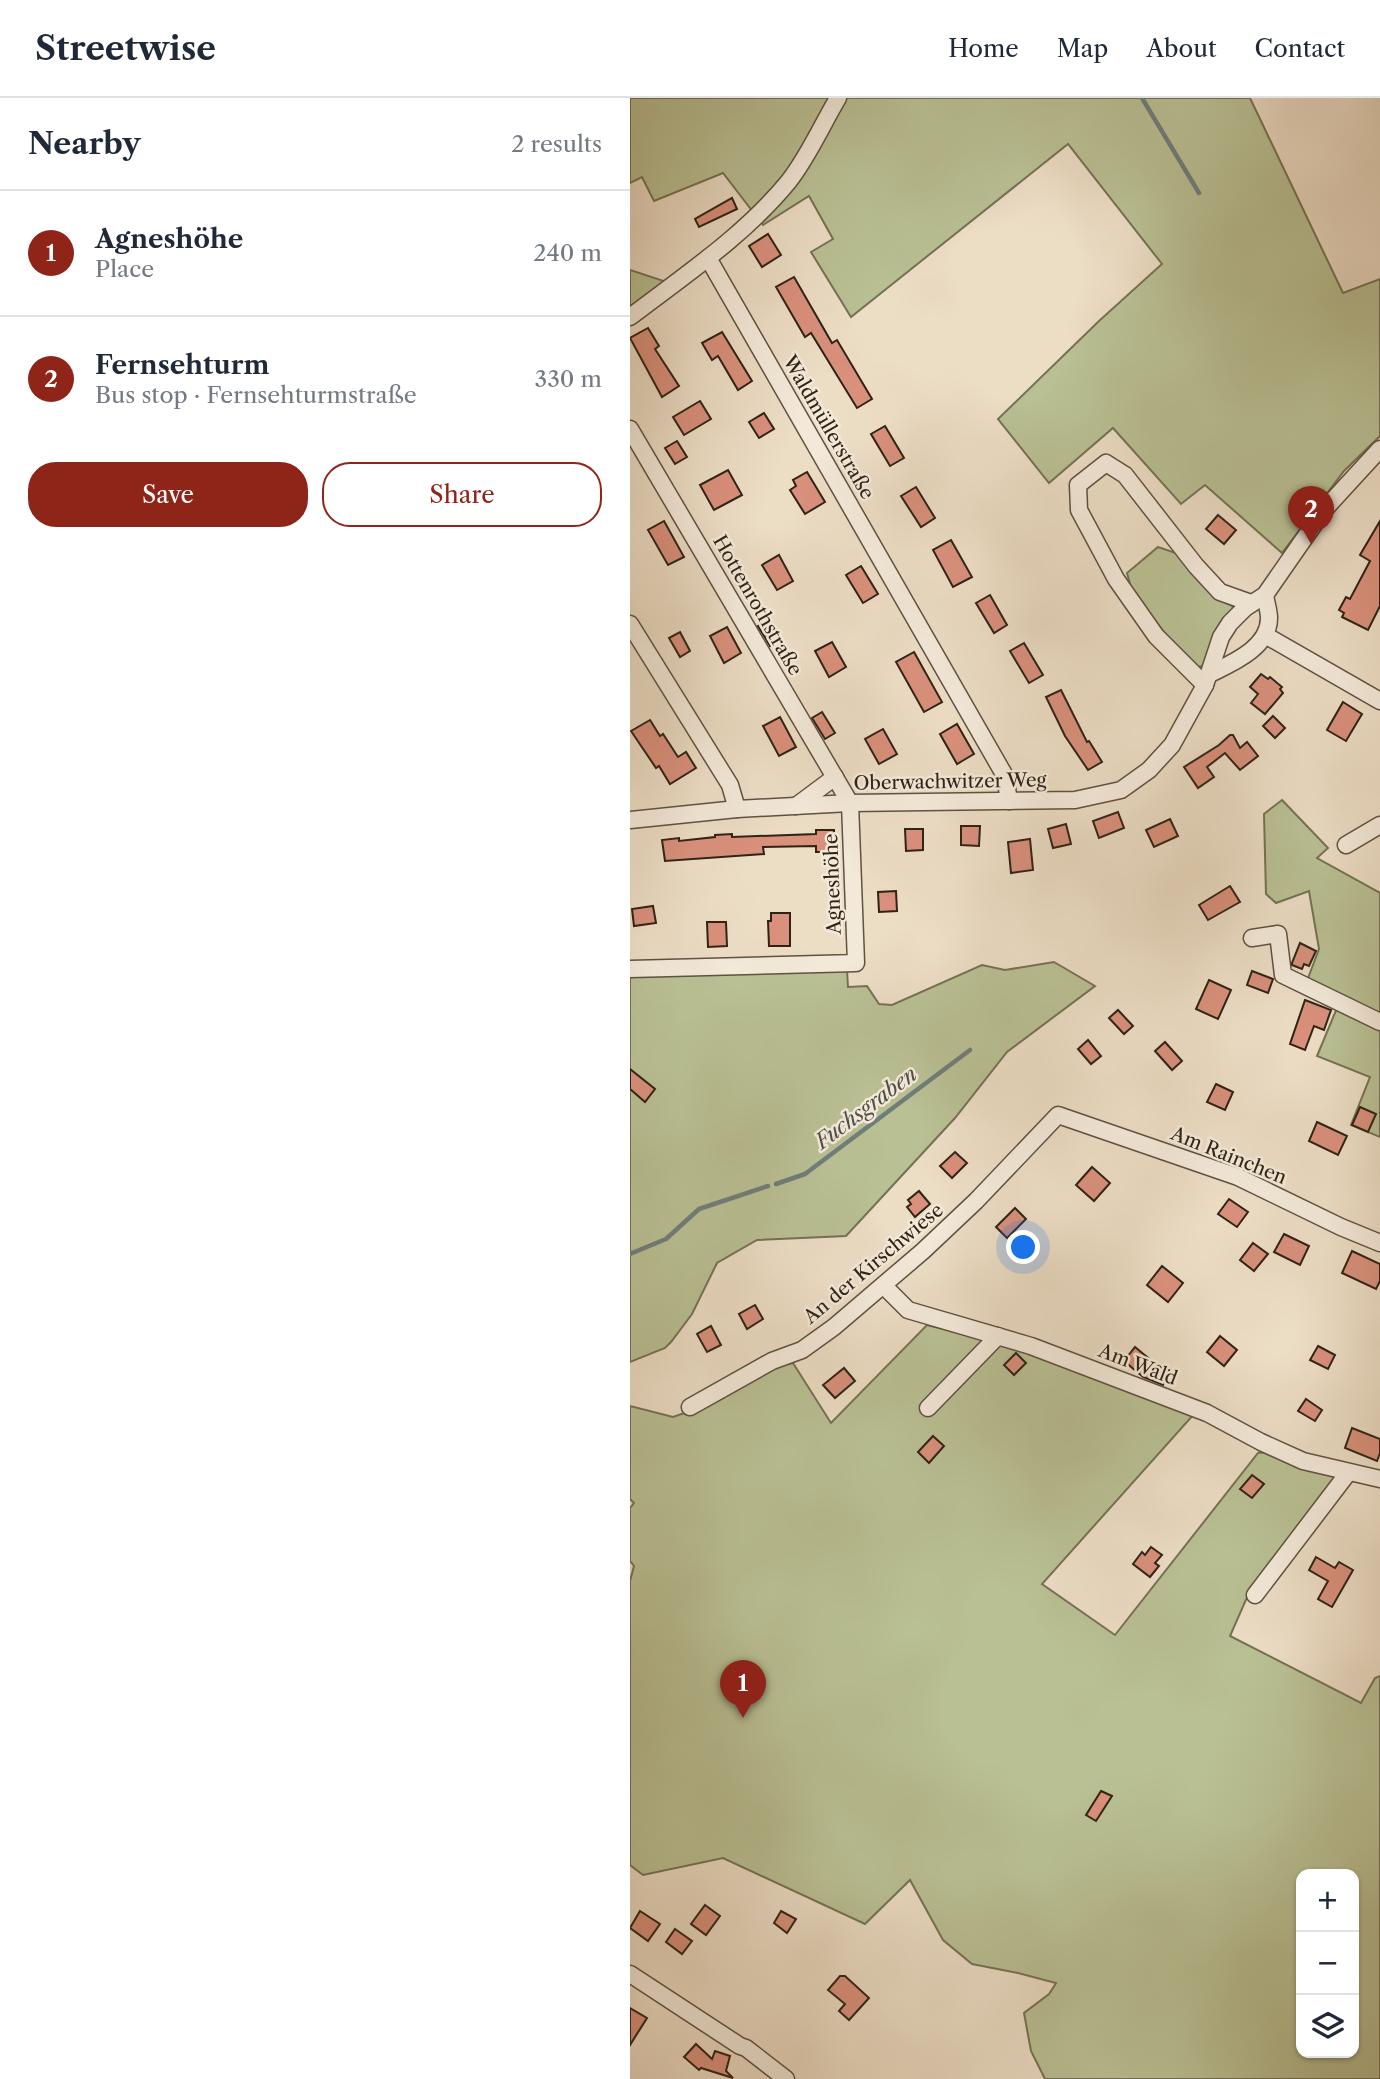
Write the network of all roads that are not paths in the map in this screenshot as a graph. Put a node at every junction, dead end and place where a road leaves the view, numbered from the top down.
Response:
1 (838, 98) edge
2 (708, 258) junction
3 (630, 317) edge
4 (630, 429) edge
5 (1380, 449) edge
6 (1258, 599) junction
7 (630, 624) edge
8 (1265, 635) junction
9 (1207, 680) junction
10 (1380, 701) edge
11 (835, 777) junction
12 (1009, 801) junction
13 (850, 803) junction
14 (796, 806) junction
15 (737, 809) junction
16 (630, 820) edge
17 (1380, 825) edge
18 (1346, 845) dead end
19 (1252, 938) dead end
20 (630, 969) edge
21 (1380, 1022) edge
22 (1059, 1115) joint
23 (1380, 1243) edge
24 (884, 1286) junction
25 (999, 1336) junction
26 (690, 1407) dead end
27 (928, 1408) dead end
28 (1348, 1473) junction
29 (1380, 1479) edge
30 (1255, 1595) dead end
31 (630, 1974) edge
32 (786, 2079) edge

1 - 2 street
2 - 3 street
2 - 12 street, Waldmüllerstraße
4 - 11 street, Hottenrothstraße
5 - 6 street, Oberwachwitzer Weg
6 - 8 street
6 - 9 street, Oberwachwitzer Weg
6 - 9 street
7 - 15 street
8 - 9 street
8 - 10 street
9 - 12 street, Oberwachwitzer Weg
11 - 13 street, Hottenrothstraße
11 - 14 street
12 - 13 street, Oberwachwitzer Weg
13 - 14 street, Oberwachwitzer Weg
13 - 20 street, Agneshöhe
14 - 15 street, Oberwachwitzer Weg
15 - 16 street, Oberwachwitzer Weg
17 - 18 street
19 - 21 street
22 - 23 street, Am Rainchen
22 - 24 street, An der Kirschwiese
24 - 25 street, Am Wald
24 - 26 street, An der Kirschwiese
25 - 27 street
25 - 28 street, Am Wald
28 - 29 street, Am Wald
28 - 30 street
31 - 32 street

